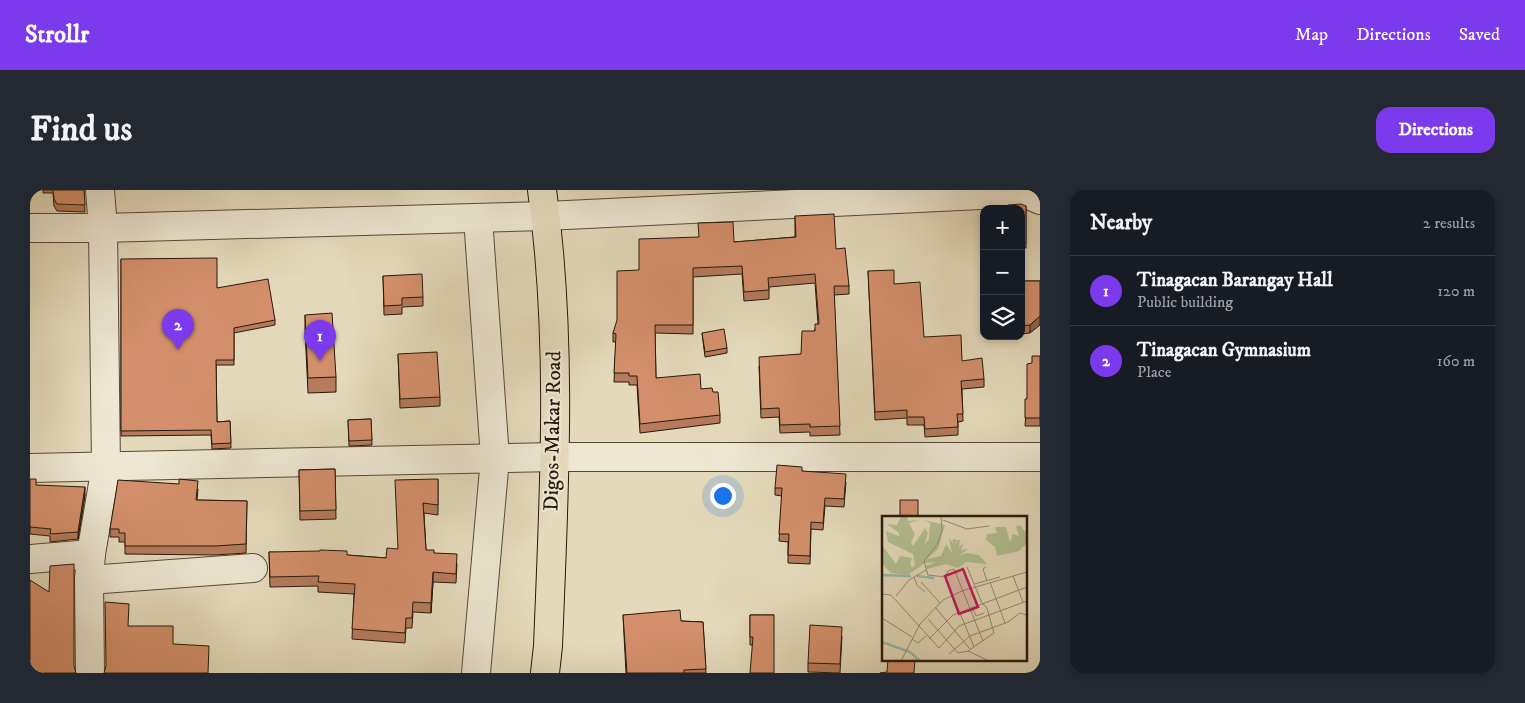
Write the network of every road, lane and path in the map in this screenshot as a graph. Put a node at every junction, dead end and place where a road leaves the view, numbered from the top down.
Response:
1 (100, 190) edge
2 (1030, 194) edge
3 (544, 203) edge
4 (478, 218) junction
5 (30, 228) edge
6 (103, 228) junction
7 (555, 457) junction
8 (1040, 457) edge
9 (495, 458) junction
10 (106, 466) junction
11 (30, 468) edge
12 (30, 558) edge
13 (90, 567) junction
14 (253, 568) dead end
15 (90, 673) edge
16 (476, 673) edge
17 (546, 673) edge

1 - 6 street
2 - 3 street
3 - 4 street
3 - 7 highway, Digos-Makar Road
4 - 6 street
4 - 9 street
5 - 6 street
6 - 10 street
7 - 8 street
7 - 9 street
7 - 17 highway, Digos-Makar Road
9 - 10 street
9 - 16 street
10 - 11 street
10 - 13 street
12 - 13 street
13 - 14 street
13 - 15 street

